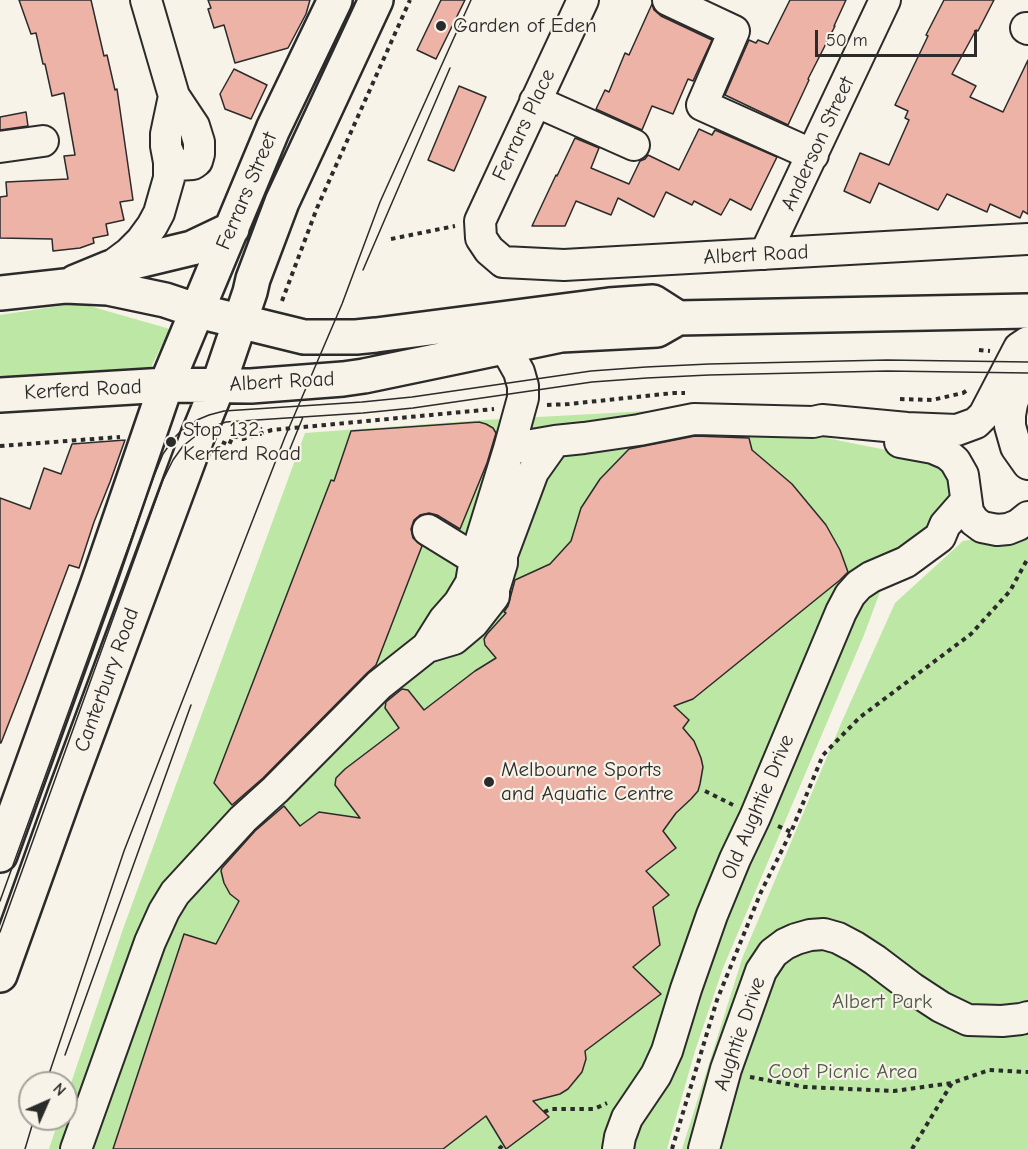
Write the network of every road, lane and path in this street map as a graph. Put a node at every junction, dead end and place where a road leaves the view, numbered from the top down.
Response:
1 (146, 0) edge
2 (335, 0) edge
3 (376, 0) edge
4 (410, 0) edge
5 (583, 0) edge
6 (668, 0) edge
7 (885, 0) edge
8 (535, 101) junction
9 (43, 141) dead end
10 (634, 145) dead end
11 (0, 147) edge
12 (813, 155) junction
13 (480, 222) junction
14 (232, 230) junction
15 (391, 239) dead end
16 (1028, 239) edge
17 (765, 254) junction
18 (109, 268) junction
19 (65, 286) junction
20 (0, 293) edge
21 (282, 301) dead end
22 (198, 311) junction
23 (1028, 311) edge
24 (678, 318) junction
25 (239, 322) junction
26 (1028, 342) edge
27 (505, 347) junction
28 (1028, 358) edge
29 (166, 385) junction
30 (218, 386) junction
31 (0, 395) edge
32 (813, 422) junction
33 (127, 437) dead end
34 (555, 441) junction
35 (0, 446) edge
36 (509, 449) junction
37 (1028, 465) edge
38 (966, 501) junction
39 (1028, 517) edge
40 (982, 527) junction
41 (428, 530) dead end
42 (940, 537) junction
43 (488, 557) junction
44 (1028, 558) edge
45 (705, 791) dead end
46 (737, 807) dead end
47 (791, 832) dead end
48 (0, 855) edge
49 (0, 975) edge
50 (1028, 1017) edge
51 (693, 1059) dead end
52 (699, 1061) dead end
53 (1028, 1072) edge
54 (742, 1075) dead end
55 (952, 1083) junction
56 (618, 1110) junction
57 (544, 1112) dead end
58 (76, 1149) edge
59 (618, 1149) edge
60 (704, 1149) edge
61 (912, 1149) edge

1 - 18 street
2 - 14 main road, Ferrars Street
3 - 25 main road, Ferrars Street
4 - 21 path
5 - 8 street, Ferrars Place
6 - 12 street
7 - 12 street, Anderson Street
8 - 10 street
8 - 13 street, Ferrars Place
9 - 11 street
12 - 17 street, Anderson Street
13 - 15 path
13 - 17 street, Albert Road
14 - 18 main road
14 - 22 main road, Ferrars Street
16 - 17 street, Albert Road
18 - 19 main road
19 - 20 main road
19 - 22 main road
22 - 25 main road, Albert Road
22 - 29 main road, Ferrars Street
23 - 24 main road, Albert Road
24 - 25 main road, Albert Road
24 - 27 main road, Albert Road
25 - 30 main road, Ferrars Street
26 - 32 street
27 - 30 main road, Albert Road
27 - 36 street
28 - 37 street
29 - 30 main road, Albert Road
29 - 31 main road, Kerferd Road
29 - 48 main road, Canterbury Road
30 - 49 main road, Canterbury Road
32 - 34 street
32 - 38 street
33 - 35 path
34 - 36 street
34 - 43 street
36 - 43 street
38 - 40 street
38 - 42 street, Old Aughtie Drive
39 - 40 street
40 - 42 street, Old Aughtie Drive
41 - 43 street
42 - 56 street, Old Aughtie Drive
43 - 58 street
44 - 47 path
45 - 46 path
50 - 60 street, Aughtie Drive
51 - 52 path
53 - 55 path
54 - 55 path
55 - 61 path
56 - 57 path
56 - 59 street, Old Aughtie Drive

